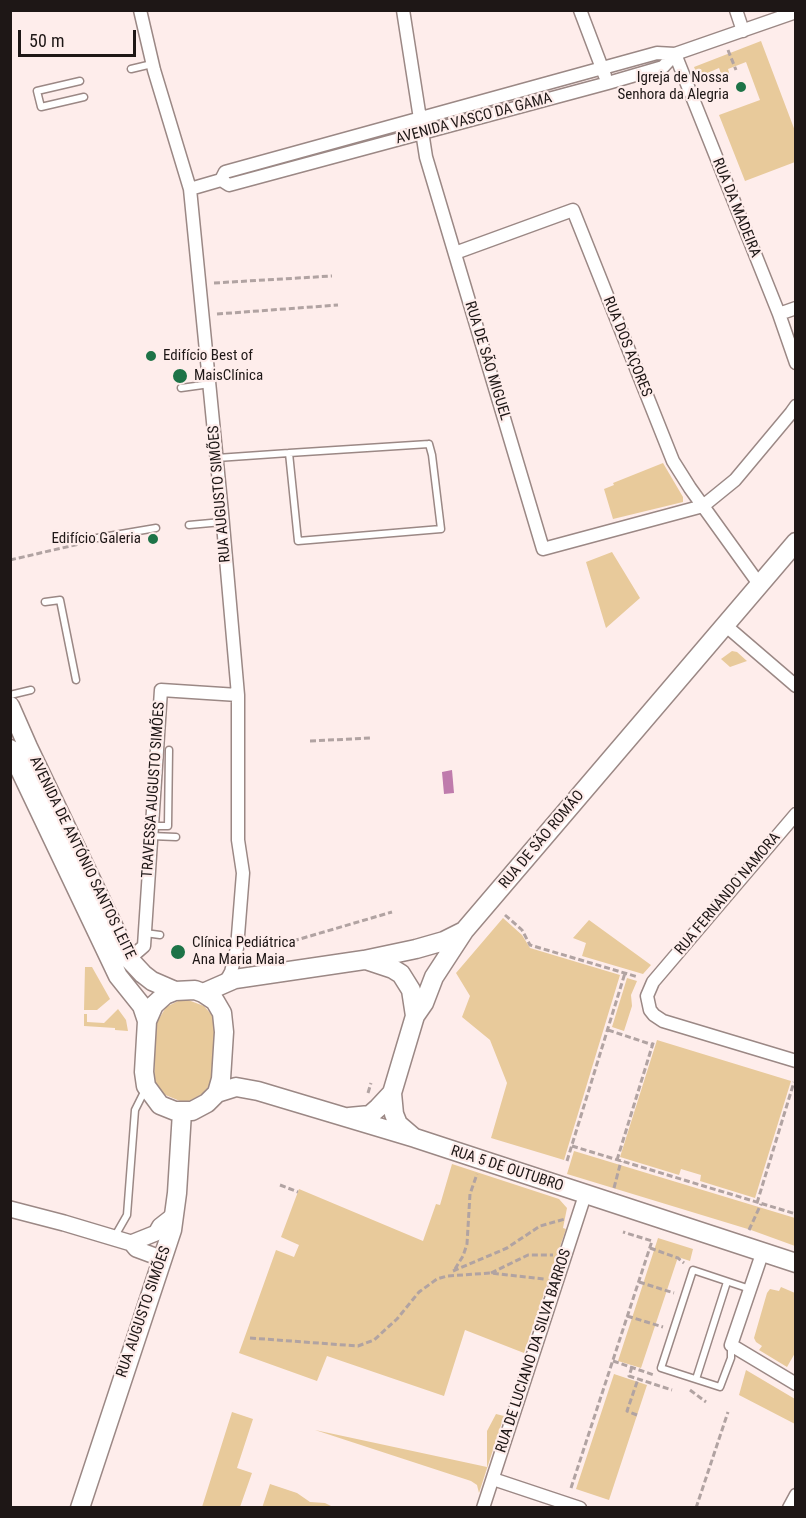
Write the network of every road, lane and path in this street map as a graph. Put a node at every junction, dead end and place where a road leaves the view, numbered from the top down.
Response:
1 (140, 10) edge
2 (403, 10) edge
3 (580, 10) edge
4 (736, 10) edge
5 (795, 12) edge
6 (743, 31) junction
7 (728, 50) dead end
8 (675, 54) junction
9 (153, 64) junction
10 (131, 69) dead end
11 (602, 70) junction
12 (736, 70) dead end
13 (80, 81) dead end
14 (608, 83) junction
15 (84, 97) dead end
16 (419, 119) junction
17 (422, 133) junction
18 (337, 142) junction
19 (341, 155) junction
20 (221, 180) junction
21 (190, 189) junction
22 (454, 253) junction
23 (332, 276) dead end
24 (214, 283) dead end
25 (338, 304) dead end
26 (795, 308) edge
27 (217, 314) dead end
28 (779, 314) junction
29 (795, 363) edge
30 (210, 384) junction
31 (181, 388) dead end
32 (795, 406) edge
33 (289, 453) junction
34 (216, 458) junction
35 (703, 506) junction
36 (222, 522) junction
37 (189, 525) dead end
38 (156, 528) dead end
39 (97, 538) joint
40 (795, 542) edge
41 (10, 560) edge
42 (759, 584) junction
43 (45, 602) dead end
44 (725, 625) junction
45 (76, 680) dead end
46 (795, 686) edge
47 (31, 690) dead end
48 (10, 695) edge
49 (238, 695) junction
50 (10, 706) edge
51 (371, 738) dead end
52 (310, 741) dead end
53 (10, 749) edge
54 (169, 750) dead end
55 (795, 814) edge
56 (152, 831) junction
57 (176, 837) dead end
58 (392, 912) dead end
59 (505, 915) dead end
60 (464, 931) junction
61 (145, 933) junction
62 (160, 935) dead end
63 (293, 941) dead end
64 (129, 959) junction
65 (364, 960) junction
66 (625, 973) junction
67 (638, 977) dead end
68 (226, 981) junction
69 (175, 991) junction
70 (203, 993) junction
71 (415, 1016) junction
72 (147, 1021) junction
73 (608, 1030) junction
74 (654, 1040) dead end
75 (652, 1045) junction
76 (795, 1061) edge
77 (794, 1082) dead end
78 (371, 1083) dead end
79 (146, 1087) junction
80 (369, 1089) dead end
81 (793, 1091) edge
82 (217, 1093) junction
83 (392, 1093) junction
84 (182, 1112) junction
85 (339, 1116) junction
86 (415, 1138) junction
87 (572, 1146) junction
88 (481, 1160) junction
89 (619, 1160) junction
90 (567, 1161) dead end
91 (280, 1185) dead end
92 (614, 1188) dead end
93 (298, 1192) dead end
94 (585, 1195) junction
95 (759, 1203) junction
96 (10, 1209) edge
97 (795, 1214) edge
98 (174, 1215) junction
99 (576, 1222) junction
100 (749, 1230) dead end
101 (623, 1232) dead end
102 (114, 1238) junction
103 (131, 1243) junction
104 (650, 1248) junction
105 (763, 1251) junction
106 (564, 1258) junction
107 (678, 1258) dead end
108 (163, 1259) junction
109 (795, 1263) edge
110 (453, 1271) junction
111 (490, 1274) junction
112 (447, 1276) junction
113 (557, 1282) junction
114 (639, 1282) junction
115 (727, 1282) junction
116 (750, 1289) junction
117 (667, 1290) dead end
118 (627, 1316) junction
119 (656, 1324) dead end
120 (250, 1338) dead end
121 (731, 1345) junction
122 (632, 1367) dead end
123 (638, 1379) junction
124 (696, 1379) junction
125 (795, 1384) edge
126 (672, 1390) dead end
127 (728, 1412) dead end
128 (637, 1414) dead end
129 (493, 1479) junction
130 (571, 1488) dead end
131 (795, 1495) edge
132 (80, 1508) edge
133 (483, 1508) edge
134 (580, 1508) edge
135 (696, 1508) edge
136 (789, 1508) edge

1 - 9 street, RUA AUGUSTO SIMÕES
2 - 16 street, RUA DE SÃO MIGUEL
3 - 11 street
4 - 6 street
5 - 6 street, AVENIDA VASCO DA GAMA
6 - 8 street, AVENIDA VASCO DA GAMA
7 - 12 path
8 - 11 street, AVENIDA VASCO DA GAMA
8 - 14 street, AVENIDA VASCO DA GAMA
8 - 28 street, RUA DA MADEIRA
9 - 10 lane
9 - 21 street, RUA AUGUSTO SIMÕES
11 - 14 street
11 - 16 street, AVENIDA VASCO DA GAMA
13 - 15 lane
14 - 17 street, AVENIDA VASCO DA GAMA
16 - 17 street, RUA DE SÃO MIGUEL
16 - 18 street, AVENIDA VASCO DA GAMA
17 - 19 street, AVENIDA VASCO DA GAMA
17 - 22 street, RUA DE SÃO MIGUEL
18 - 19 street
18 - 20 street, AVENIDA VASCO DA GAMA
19 - 20 street, AVENIDA VASCO DA GAMA
20 - 21 street, AVENIDA VASCO DA GAMA
21 - 30 street, RUA AUGUSTO SIMÕES
22 - 35 street, RUA DOS AÇORES
22 - 35 street, RUA DE SÃO MIGUEL
23 - 24 path
25 - 27 path
26 - 28 street
28 - 29 street, RUA DA MADEIRA
30 - 31 lane
30 - 34 street, RUA AUGUSTO SIMÕES
32 - 35 street
33 - 33 lane
33 - 34 lane
34 - 36 street, RUA AUGUSTO SIMÕES
35 - 42 street, RUA DOS AÇORES
36 - 37 lane
36 - 49 street, RUA AUGUSTO SIMÕES
38 - 39 lane
39 - 41 path
40 - 42 main road, RUA DE SÃO ROMÃO
42 - 44 main road, RUA DE SÃO ROMÃO
43 - 45 lane
44 - 46 street
44 - 60 main road, RUA DE SÃO ROMÃO
47 - 48 lane
49 - 56 street, TRAVESSA AUGUSTO SIMÕES
49 - 68 street, RUA AUGUSTO SIMÕES
50 - 64 main road, AVENIDA DE ANTÓNIO SANTOS LEITE
51 - 52 path
53 - 72 main road, AVENIDA DE ANTÓNIO SANTOS LEITE
54 - 56 lane
55 - 76 street, RUA FERNANDO NAMORA
56 - 57 lane
56 - 61 street, TRAVESSA AUGUSTO SIMÕES
58 - 63 path
59 - 66 path
60 - 65 main road, RUA DE SÃO ROMÃO
60 - 71 main road
61 - 62 lane
61 - 64 street, TRAVESSA AUGUSTO SIMÕES
64 - 69 main road, AVENIDA DE ANTÓNIO SANTOS LEITE
65 - 68 main road, RUA DE SÃO ROMÃO
65 - 71 main road
66 - 67 path
66 - 73 path
68 - 70 main road, RUA DE SÃO ROMÃO
69 - 70 main road
69 - 72 main road
70 - 82 main road
71 - 83 main road
72 - 79 main road
73 - 75 path
73 - 87 path
74 - 75 path
75 - 89 path
77 - 81 path
78 - 80 path
79 - 84 main road
79 - 102 lane
81 - 95 path
82 - 84 main road
82 - 85 main road, RUA 5 DE OUTUBRO
83 - 85 main road
83 - 86 main road
84 - 98 main road, RUA AUGUSTO SIMÕES
85 - 86 main road, RUA 5 DE OUTUBRO
86 - 88 main road, RUA 5 DE OUTUBRO
87 - 89 path
87 - 90 path
88 - 94 main road, RUA 5 DE OUTUBRO
88 - 110 path
89 - 92 path
89 - 95 path
91 - 93 path
94 - 99 street, RUA DE LUCIANO DA SILVA BARROS
94 - 105 main road, RUA 5 DE OUTUBRO
95 - 97 path
95 - 100 path
96 - 102 street
98 - 103 street
98 - 108 main road, RUA AUGUSTO SIMÕES
99 - 106 street, RUA DE LUCIANO DA SILVA BARROS
99 - 110 path
101 - 104 path
102 - 103 street
103 - 108 street
104 - 107 path
104 - 114 path
105 - 109 main road, RUA 5 DE OUTUBRO
105 - 116 street
106 - 111 path
106 - 113 street, RUA DE LUCIANO DA SILVA BARROS
108 - 132 main road, RUA AUGUSTO SIMÕES
110 - 112 path
111 - 112 path
111 - 113 path
112 - 120 path
113 - 129 street, RUA DE LUCIANO DA SILVA BARROS
114 - 117 path
114 - 118 path
115 - 116 lane
115 - 124 lane
115 - 124 lane
116 - 121 street
118 - 119 path
118 - 130 path
121 - 124 lane
121 - 125 street
122 - 123 path
123 - 126 path
123 - 128 path
127 - 135 path
129 - 133 street, RUA DE LUCIANO DA SILVA BARROS
129 - 134 street
131 - 136 street

